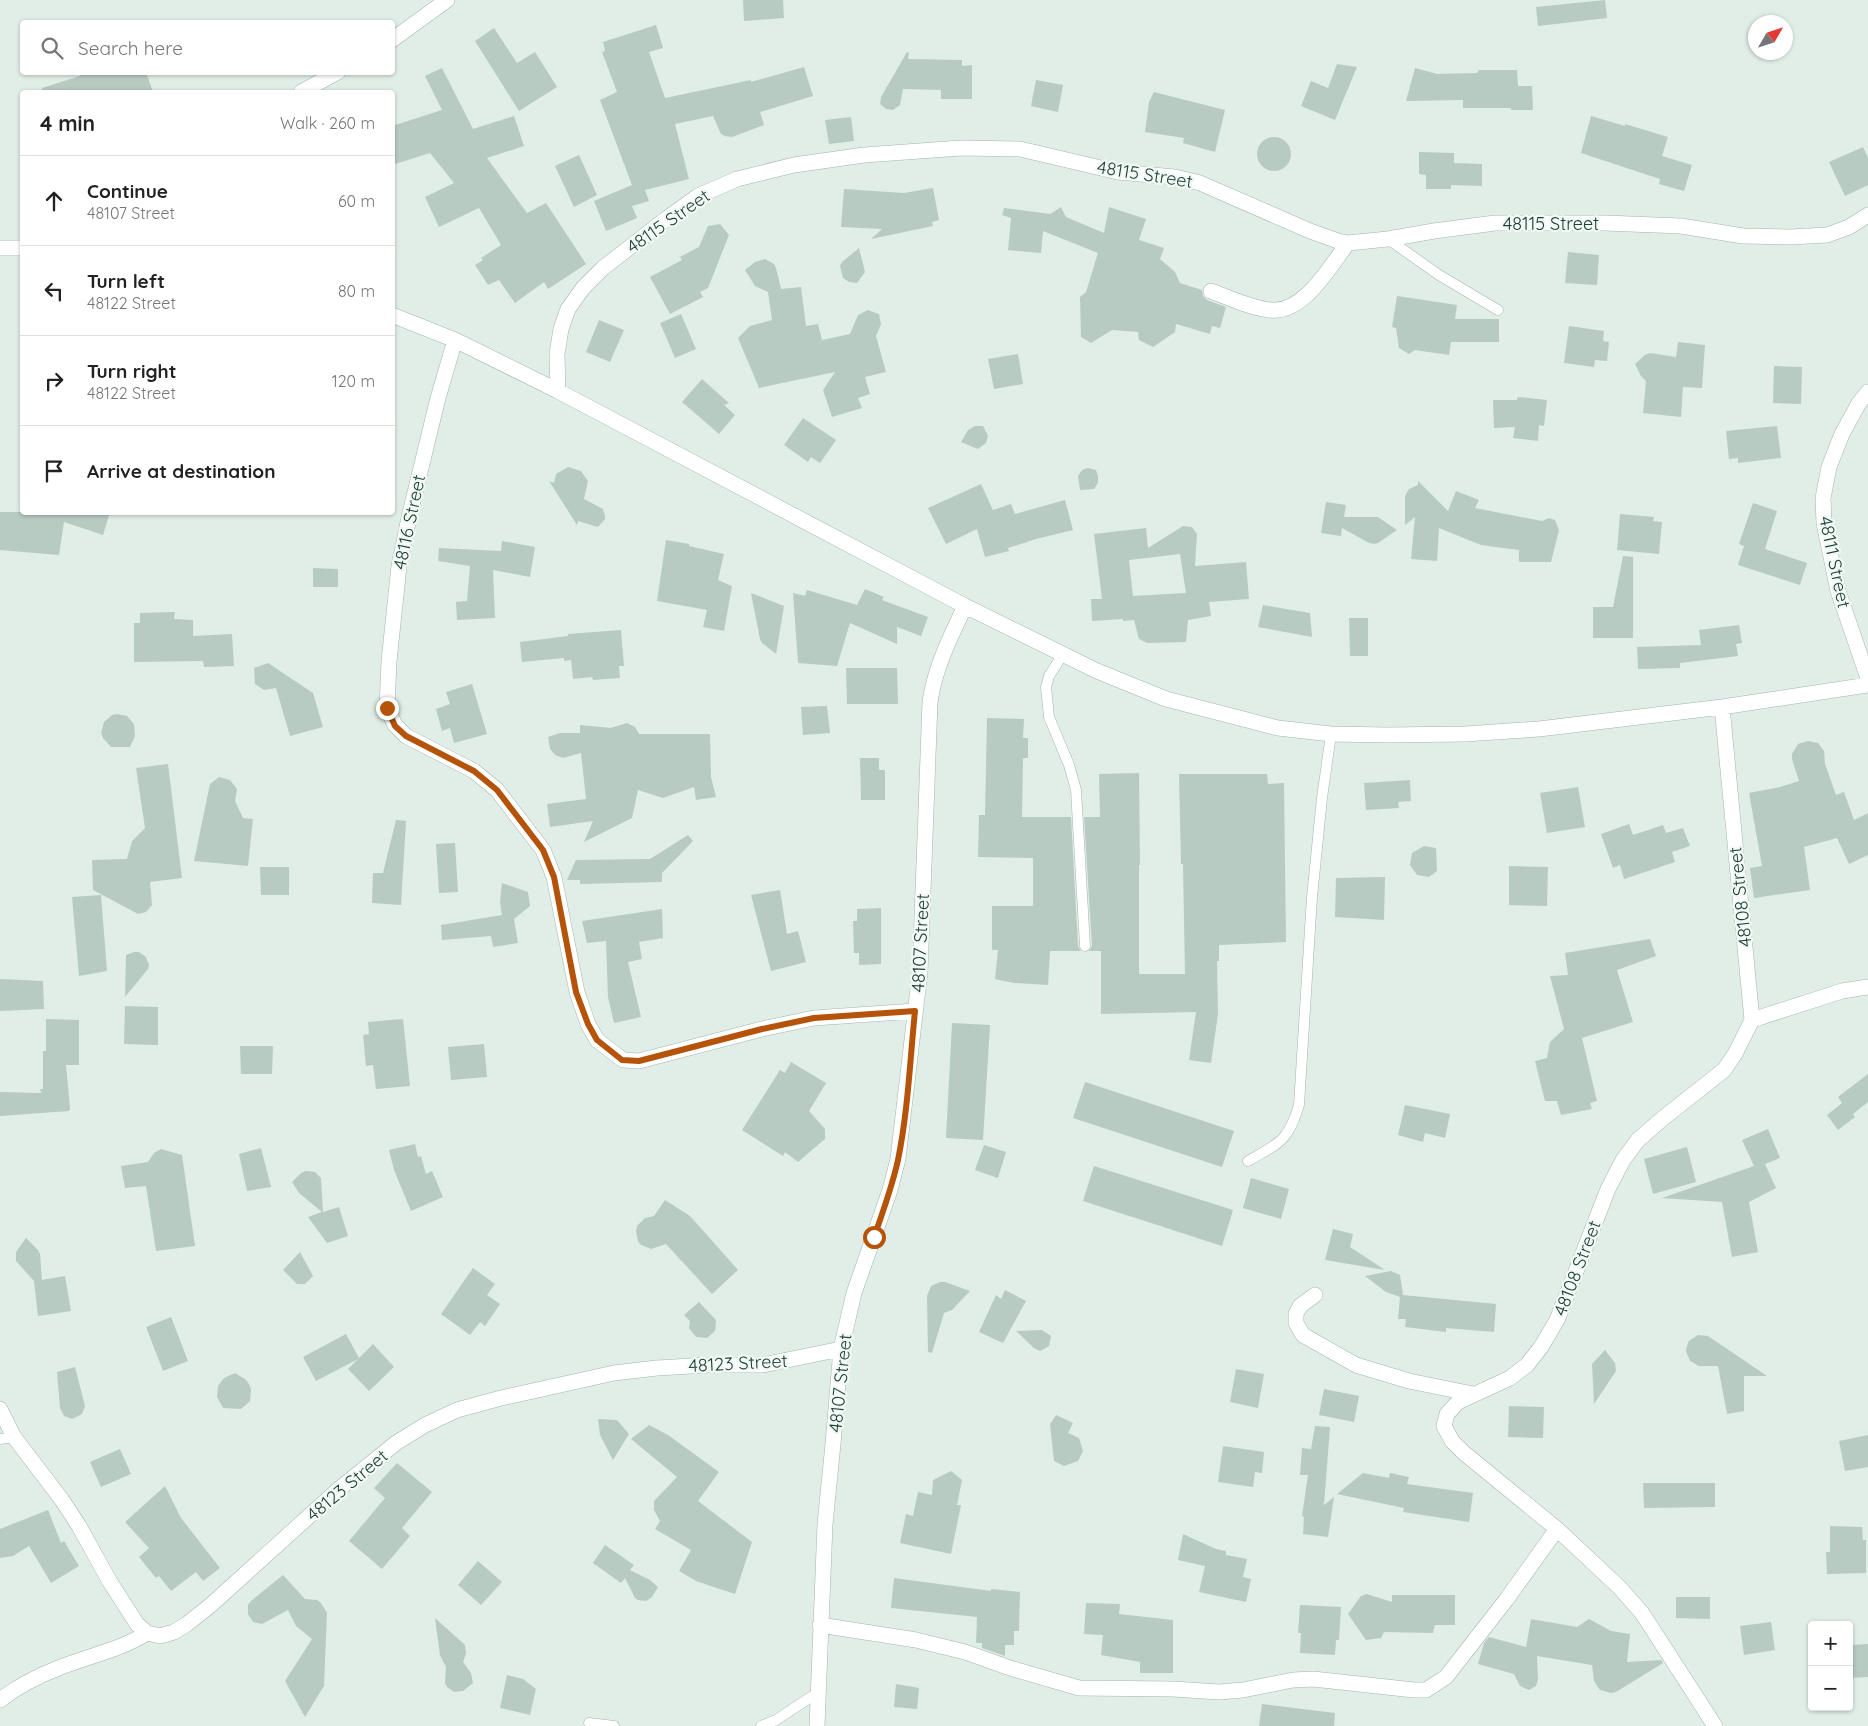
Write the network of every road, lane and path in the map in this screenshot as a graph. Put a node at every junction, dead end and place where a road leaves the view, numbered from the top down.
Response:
1 (447, 0) edge
2 (395, 38) edge
3 (332, 75) edge
4 (305, 90) edge
5 (1868, 215) edge
6 (1388, 239) junction
7 (1348, 242) junction
8 (0, 248) edge
9 (20, 248) edge
10 (1211, 291) dead end
11 (1498, 310) dead end
12 (395, 316) edge
13 (455, 340) junction
14 (558, 391) junction
15 (1868, 392) edge
16 (965, 606) junction
17 (1063, 654) junction
18 (1868, 678) edge
19 (1868, 685) edge
20 (1722, 708) junction
21 (1331, 734) junction
22 (1085, 946) dead end
23 (1868, 986) edge
24 (915, 1011) junction
25 (1752, 1020) junction
26 (1248, 1161) dead end
27 (1315, 1295) dead end
28 (841, 1349) junction
29 (1473, 1394) junction
30 (0, 1409) edge
31 (7, 1438) edge
32 (1557, 1529) junction
33 (820, 1625) junction
34 (147, 1633) junction
35 (817, 1693) junction
36 (0, 1700) edge
37 (589, 1723) dead end
38 (614, 1726) edge
39 (761, 1726) edge
40 (816, 1726) edge
41 (1715, 1726) edge

1 - 2 street
3 - 4 street
5 - 6 street, 48115 Street
6 - 7 street, 48115 Street
6 - 11 lane
7 - 10 street
7 - 14 street, 48115 Street
8 - 9 street
12 - 13 street
13 - 14 street
13 - 24 street, 48116 Street
14 - 16 street
15 - 18 street, 48111 Street
16 - 17 street
16 - 24 street, 48107 Street
17 - 21 street
17 - 22 lane
19 - 20 street
20 - 21 street
20 - 25 street, 48108 Street
21 - 26 lane
23 - 25 street
24 - 28 street, 48107 Street
25 - 29 street, 48108 Street
27 - 29 street
28 - 33 street, 48107 Street
28 - 34 street, 48123 Street
29 - 32 street, 48108 Street
30 - 31 street
31 - 34 street
32 - 33 street
32 - 41 street, 48108 Street
33 - 35 street, 48107 Street
34 - 36 street
35 - 39 lane
35 - 40 street, 48107 Street
37 - 38 lane

